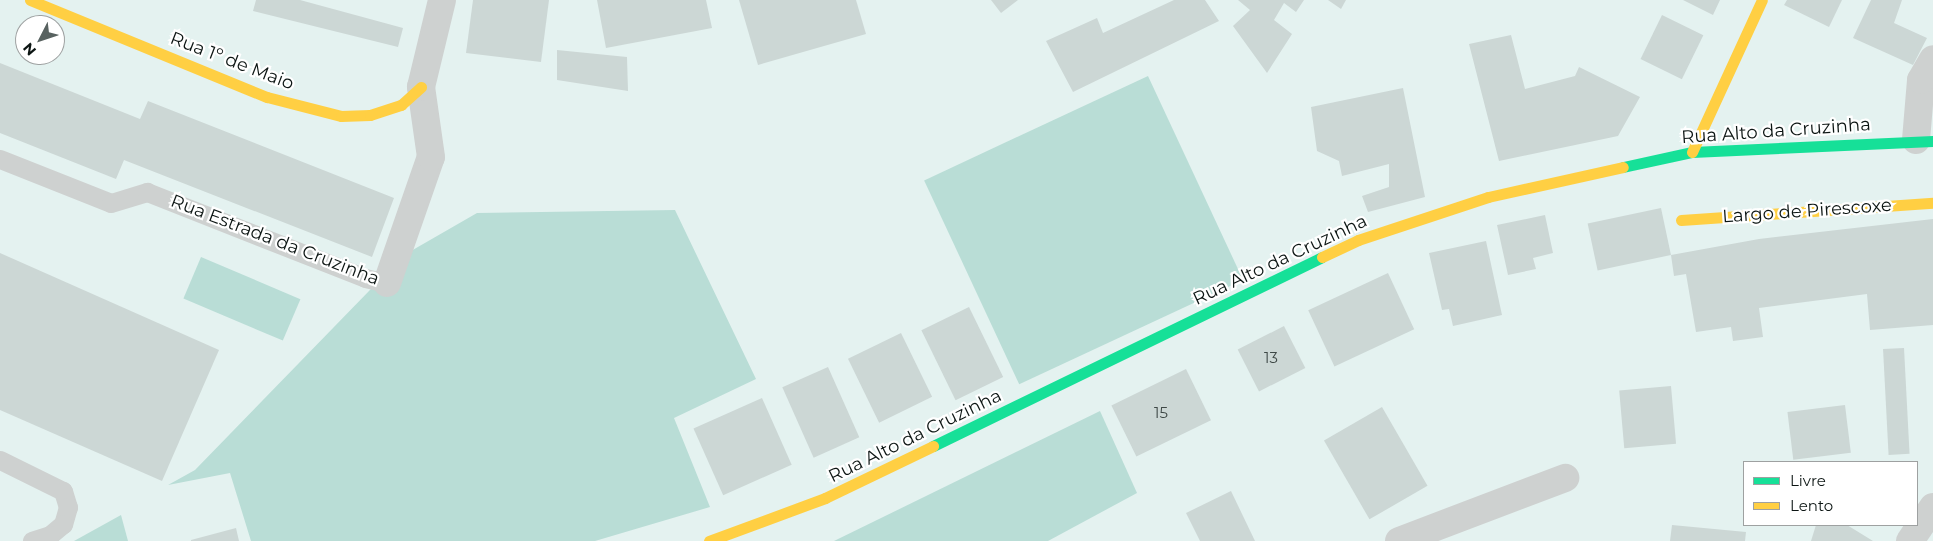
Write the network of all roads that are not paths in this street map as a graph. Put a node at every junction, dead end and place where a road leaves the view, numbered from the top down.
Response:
1 (30, 0) edge
2 (442, 0) edge
3 (1762, 0) edge
4 (1933, 59) edge
5 (421, 87) junction
6 (1924, 140) edge
7 (1692, 152) junction
8 (0, 159) edge
9 (1933, 203) edge
10 (1681, 220) dead end
11 (387, 283) joint
12 (0, 460) edge
13 (1565, 478) dead end
14 (1933, 507) edge
15 (32, 541) edge
16 (709, 541) edge
17 (1399, 541) edge
18 (1910, 541) edge

1 - 5 street, Rua 1º de Maio
2 - 5 street
3 - 7 street
4 - 6 street
5 - 11 street, Rua Estrada da Cruzinha
6 - 7 street, Rua Alto da Cruzinha
7 - 16 street, Rua Alto da Cruzinha
8 - 11 lane, Rua Estrada da Cruzinha
9 - 10 street, Largo de Pirescoxe
12 - 15 lane
13 - 17 street
14 - 18 street

